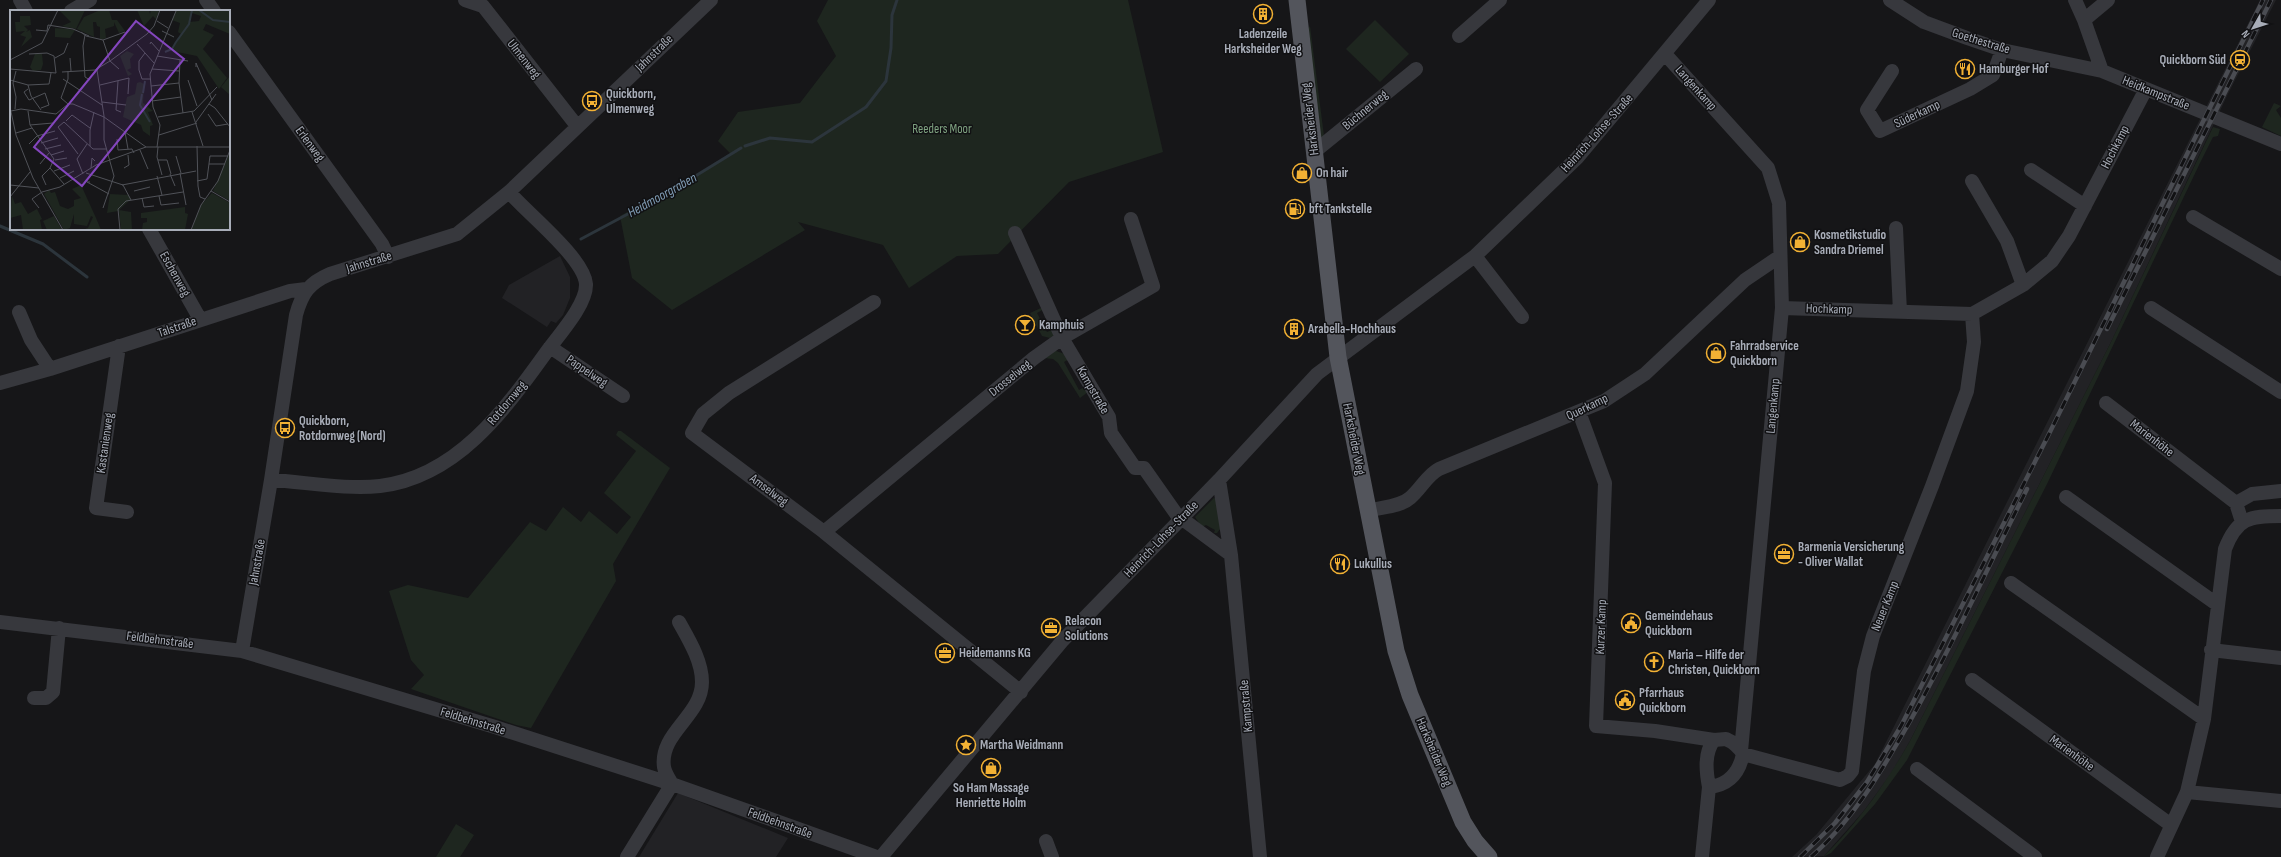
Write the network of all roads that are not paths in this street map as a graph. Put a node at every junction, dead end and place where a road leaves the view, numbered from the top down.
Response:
1 (20, 0) edge
2 (90, 0) edge
3 (206, 0) edge
4 (465, 0) edge
5 (711, 0) edge
6 (1500, 0) edge
7 (1709, 0) edge
8 (1890, 0) edge
9 (2075, 0) edge
10 (2108, 0) edge
11 (1299, 2) edge
12 (25, 10) edge
13 (73, 10) edge
14 (213, 10) edge
15 (2084, 20) junction
16 (230, 33) edge
17 (1458, 36) dead end
18 (2002, 50) junction
19 (1665, 54) junction
20 (1416, 69) dead end
21 (1892, 71) dead end
22 (2102, 71) junction
23 (2146, 89) junction
24 (577, 126) junction
25 (2281, 144) edge
26 (1314, 152) junction
27 (2031, 170) dead end
28 (1972, 181) dead end
29 (509, 192) junction
30 (2085, 206) junction
31 (2193, 217) dead end
32 (1131, 219) dead end
33 (1896, 228) dead end
34 (150, 230) edge
35 (1015, 233) dead end
36 (1475, 256) junction
37 (388, 257) junction
38 (1779, 257) junction
39 (2281, 269) edge
40 (2023, 285) junction
41 (306, 289) junction
42 (874, 302) dead end
43 (1782, 308) junction
44 (2151, 308) dead end
45 (19, 312) dead end
46 (1900, 312) junction
47 (1972, 314) junction
48 (1522, 318) dead end
49 (200, 319) junction
50 (1062, 338) junction
51 (119, 346) junction
52 (550, 347) junction
53 (1338, 357) junction
54 (50, 369) junction
55 (0, 383) edge
56 (2281, 392) edge
57 (623, 396) dead end
58 (2106, 403) dead end
59 (1579, 412) junction
60 (271, 480) junction
61 (1219, 480) junction
62 (2281, 491) edge
63 (2066, 497) dead end
64 (2236, 503) junction
65 (1368, 511) junction
66 (127, 512) dead end
67 (2281, 516) edge
68 (1182, 517) junction
69 (2242, 522) junction
70 (824, 532) junction
71 (1231, 555) junction
72 (2011, 583) dead end
73 (2218, 605) junction
74 (0, 622) edge
75 (679, 622) dead end
76 (58, 628) junction
77 (2212, 650) junction
78 (242, 651) junction
79 (2281, 658) edge
80 (1972, 680) dead end
81 (1021, 692) junction
82 (34, 698) dead end
83 (2204, 719) junction
84 (1714, 740) junction
85 (1742, 752) junction
86 (1916, 769) dead end
87 (672, 784) junction
88 (1709, 787) junction
89 (2187, 792) junction
90 (2281, 801) edge
91 (2171, 825) junction
92 (1046, 841) dead end
93 (627, 857) edge
94 (877, 857) edge
95 (881, 857) edge
96 (1052, 857) edge
97 (1260, 857) edge
98 (1489, 857) edge
99 (1702, 857) edge
100 (2035, 857) edge
101 (2157, 857) edge

1 - 12 street
2 - 13 street
3 - 14 street
4 - 24 street, Ulmenweg
5 - 24 street, Jahnstraße
6 - 17 street
7 - 19 street, Heinrich-Lohse-Straße
8 - 18 street, Goethestraße
9 - 15 street
10 - 15 street
11 - 26 main road, Harksheider Weg
15 - 22 street
16 - 37 street, Erlenweg
18 - 21 street, Süderkamp
18 - 22 street, Goethestraße
19 - 36 street, Heinrich-Lohse-Straße
19 - 38 street, Langenkamp
20 - 26 street, Büchnerweg
22 - 23 street, Heidkampstraße
23 - 25 street, Heidkampstraße
23 - 30 street, Hochkamp
24 - 29 street, Jahnstraße
26 - 53 main road, Harksheider Weg
27 - 30 street
28 - 40 street
29 - 37 street, Jahnstraße
29 - 52 street, Rotdornweg
30 - 40 street, Hochkamp
31 - 39 street
32 - 50 street, Drosselweg
33 - 46 street
34 - 49 street, Eschenweg
35 - 50 street, Kampstraße
36 - 48 street
36 - 53 street, Heinrich-Lohse-Straße
37 - 41 street, Jahnstraße
38 - 43 street, Langenkamp
38 - 59 street, Querkamp
40 - 47 street, Hochkamp
41 - 49 street, Talstraße
41 - 60 street, Jahnstraße
42 - 70 street, Amselweg
43 - 46 street, Hochkamp
43 - 85 street, Langenkamp
44 - 56 street
45 - 54 street
46 - 47 street, Hochkamp
47 - 85 street, Neuer Kamp
49 - 51 street, Talstraße
50 - 68 street, Kampstraße
50 - 70 street, Drosselweg
51 - 54 street, Talstraße
51 - 66 street, Kastanienweg
52 - 57 street, Pappelweg
52 - 60 street, Rotdornweg
53 - 61 street, Heinrich-Lohse-Straße
53 - 65 main road, Harksheider Weg
54 - 55 street, Talstraße
58 - 64 street, Marienhöhe
59 - 65 street, Querkamp
59 - 84 street, Kurzer Kamp
60 - 78 street, Jahnstraße
61 - 68 street, Heinrich-Lohse-Straße
61 - 71 street, Kampstraße
62 - 64 street
63 - 73 street
64 - 69 street
65 - 98 main road, Harksheider Weg
67 - 69 street
68 - 71 street, Kampstraße
68 - 81 street, Heinrich-Lohse-Straße
69 - 73 street
70 - 81 street, Amselweg
71 - 97 street, Kampstraße
72 - 83 street
73 - 77 street
74 - 76 street, Feldbehnstraße
75 - 87 street
76 - 78 street, Feldbehnstraße
76 - 82 street
77 - 79 street
77 - 83 street
78 - 87 street, Feldbehnstraße
80 - 91 street, Marienhöhe
81 - 95 street, Heinrich-Lohse-Straße
83 - 89 street
84 - 85 street
84 - 88 street
85 - 88 street, Langenkamp
86 - 100 street
87 - 93 street
87 - 94 street, Feldbehnstraße
88 - 99 street
89 - 90 street
89 - 91 street
91 - 101 street
92 - 96 street

